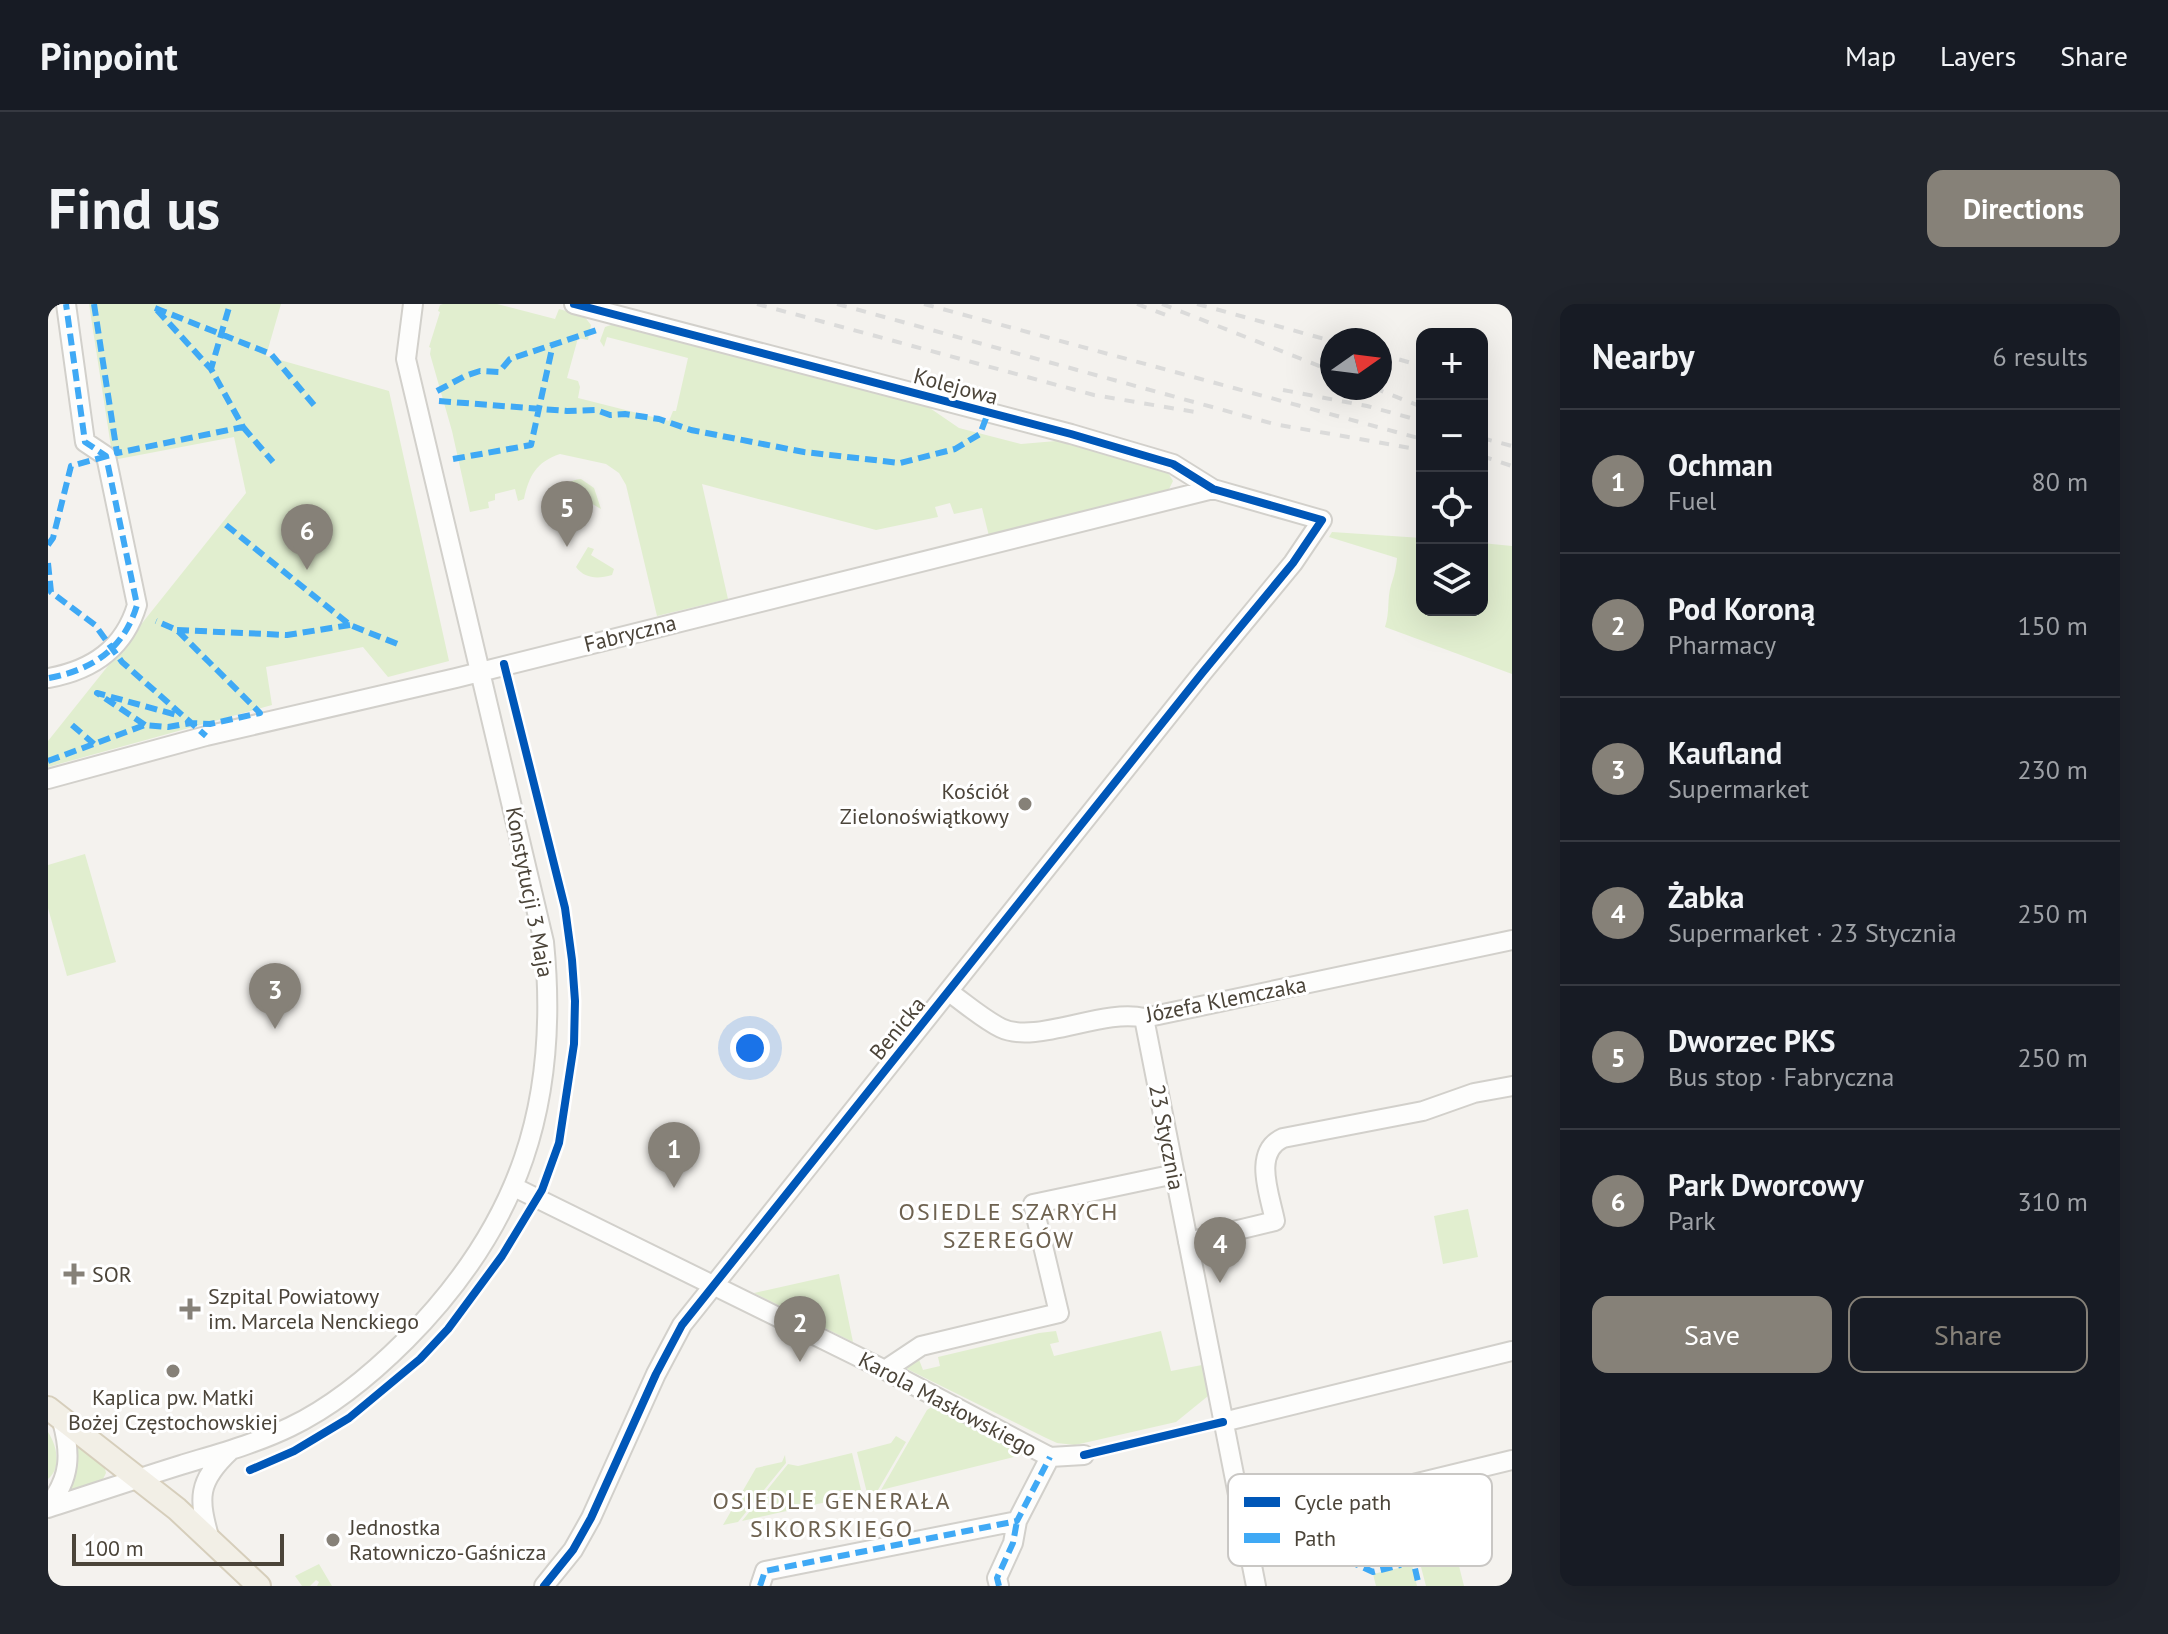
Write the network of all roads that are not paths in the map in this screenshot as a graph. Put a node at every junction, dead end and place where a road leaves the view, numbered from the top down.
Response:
1 (66, 304) edge
2 (413, 304) edge
3 (574, 304) edge
4 (1213, 489) junction
5 (1322, 520) joint
6 (481, 671) junction
7 (48, 677) edge
8 (48, 779) edge
9 (1512, 940) edge
10 (949, 992) junction
11 (1144, 1018) junction
12 (1512, 1086) edge
13 (1175, 1174) junction
14 (514, 1187) junction
15 (1188, 1242) junction
16 (714, 1287) junction
17 (1512, 1351) edge
18 (885, 1370) junction
19 (55, 1414) edge
20 (1223, 1422) junction
21 (232, 1449) junction
22 (1084, 1455) dead end
23 (1050, 1457) junction
24 (1512, 1460) edge
25 (1234, 1474) edge
26 (1454, 1474) edge
27 (139, 1478) junction
28 (48, 1507) edge
29 (1017, 1521) junction
30 (210, 1540) junction
31 (1252, 1566) edge
32 (259, 1586) edge
33 (544, 1586) edge
34 (760, 1586) edge
35 (999, 1586) edge
36 (1256, 1586) edge

1 - 7 street
2 - 6 street, Konstytucji 3 Maja
3 - 4 street, Kolejowa
4 - 5 street, Kolejowa
4 - 6 street, Fabryczna
5 - 10 street, Benicka
6 - 8 street, Fabryczna
6 - 14 street, Konstytucji 3 Maja
9 - 11 street, Józefa Klemczaka
10 - 11 street, Józefa Klemczaka
10 - 16 street, Benicka
11 - 13 street, 23 Stycznia
12 - 15 street
13 - 15 street, 23 Stycznia
13 - 18 street
14 - 16 street, Karola Masłowskiego
14 - 21 street, Konstytucji 3 Maja
15 - 20 street, 23 Stycznia
16 - 18 street, Karola Masłowskiego
16 - 33 street, Benicka
17 - 20 street
18 - 23 street, Karola Masłowskiego
19 - 27 main road
19 - 28 street
20 - 25 street, 23 Stycznia
21 - 27 street, Konstytucji 3 Maja
21 - 30 street, Konstytucji 3 Maja
22 - 23 street, Karola Masłowskiego
23 - 29 street
24 - 26 street
27 - 28 street, Konstytucji 3 Maja
27 - 30 main road
29 - 34 street
29 - 35 street
30 - 32 main road
31 - 36 street, 23 Stycznia

